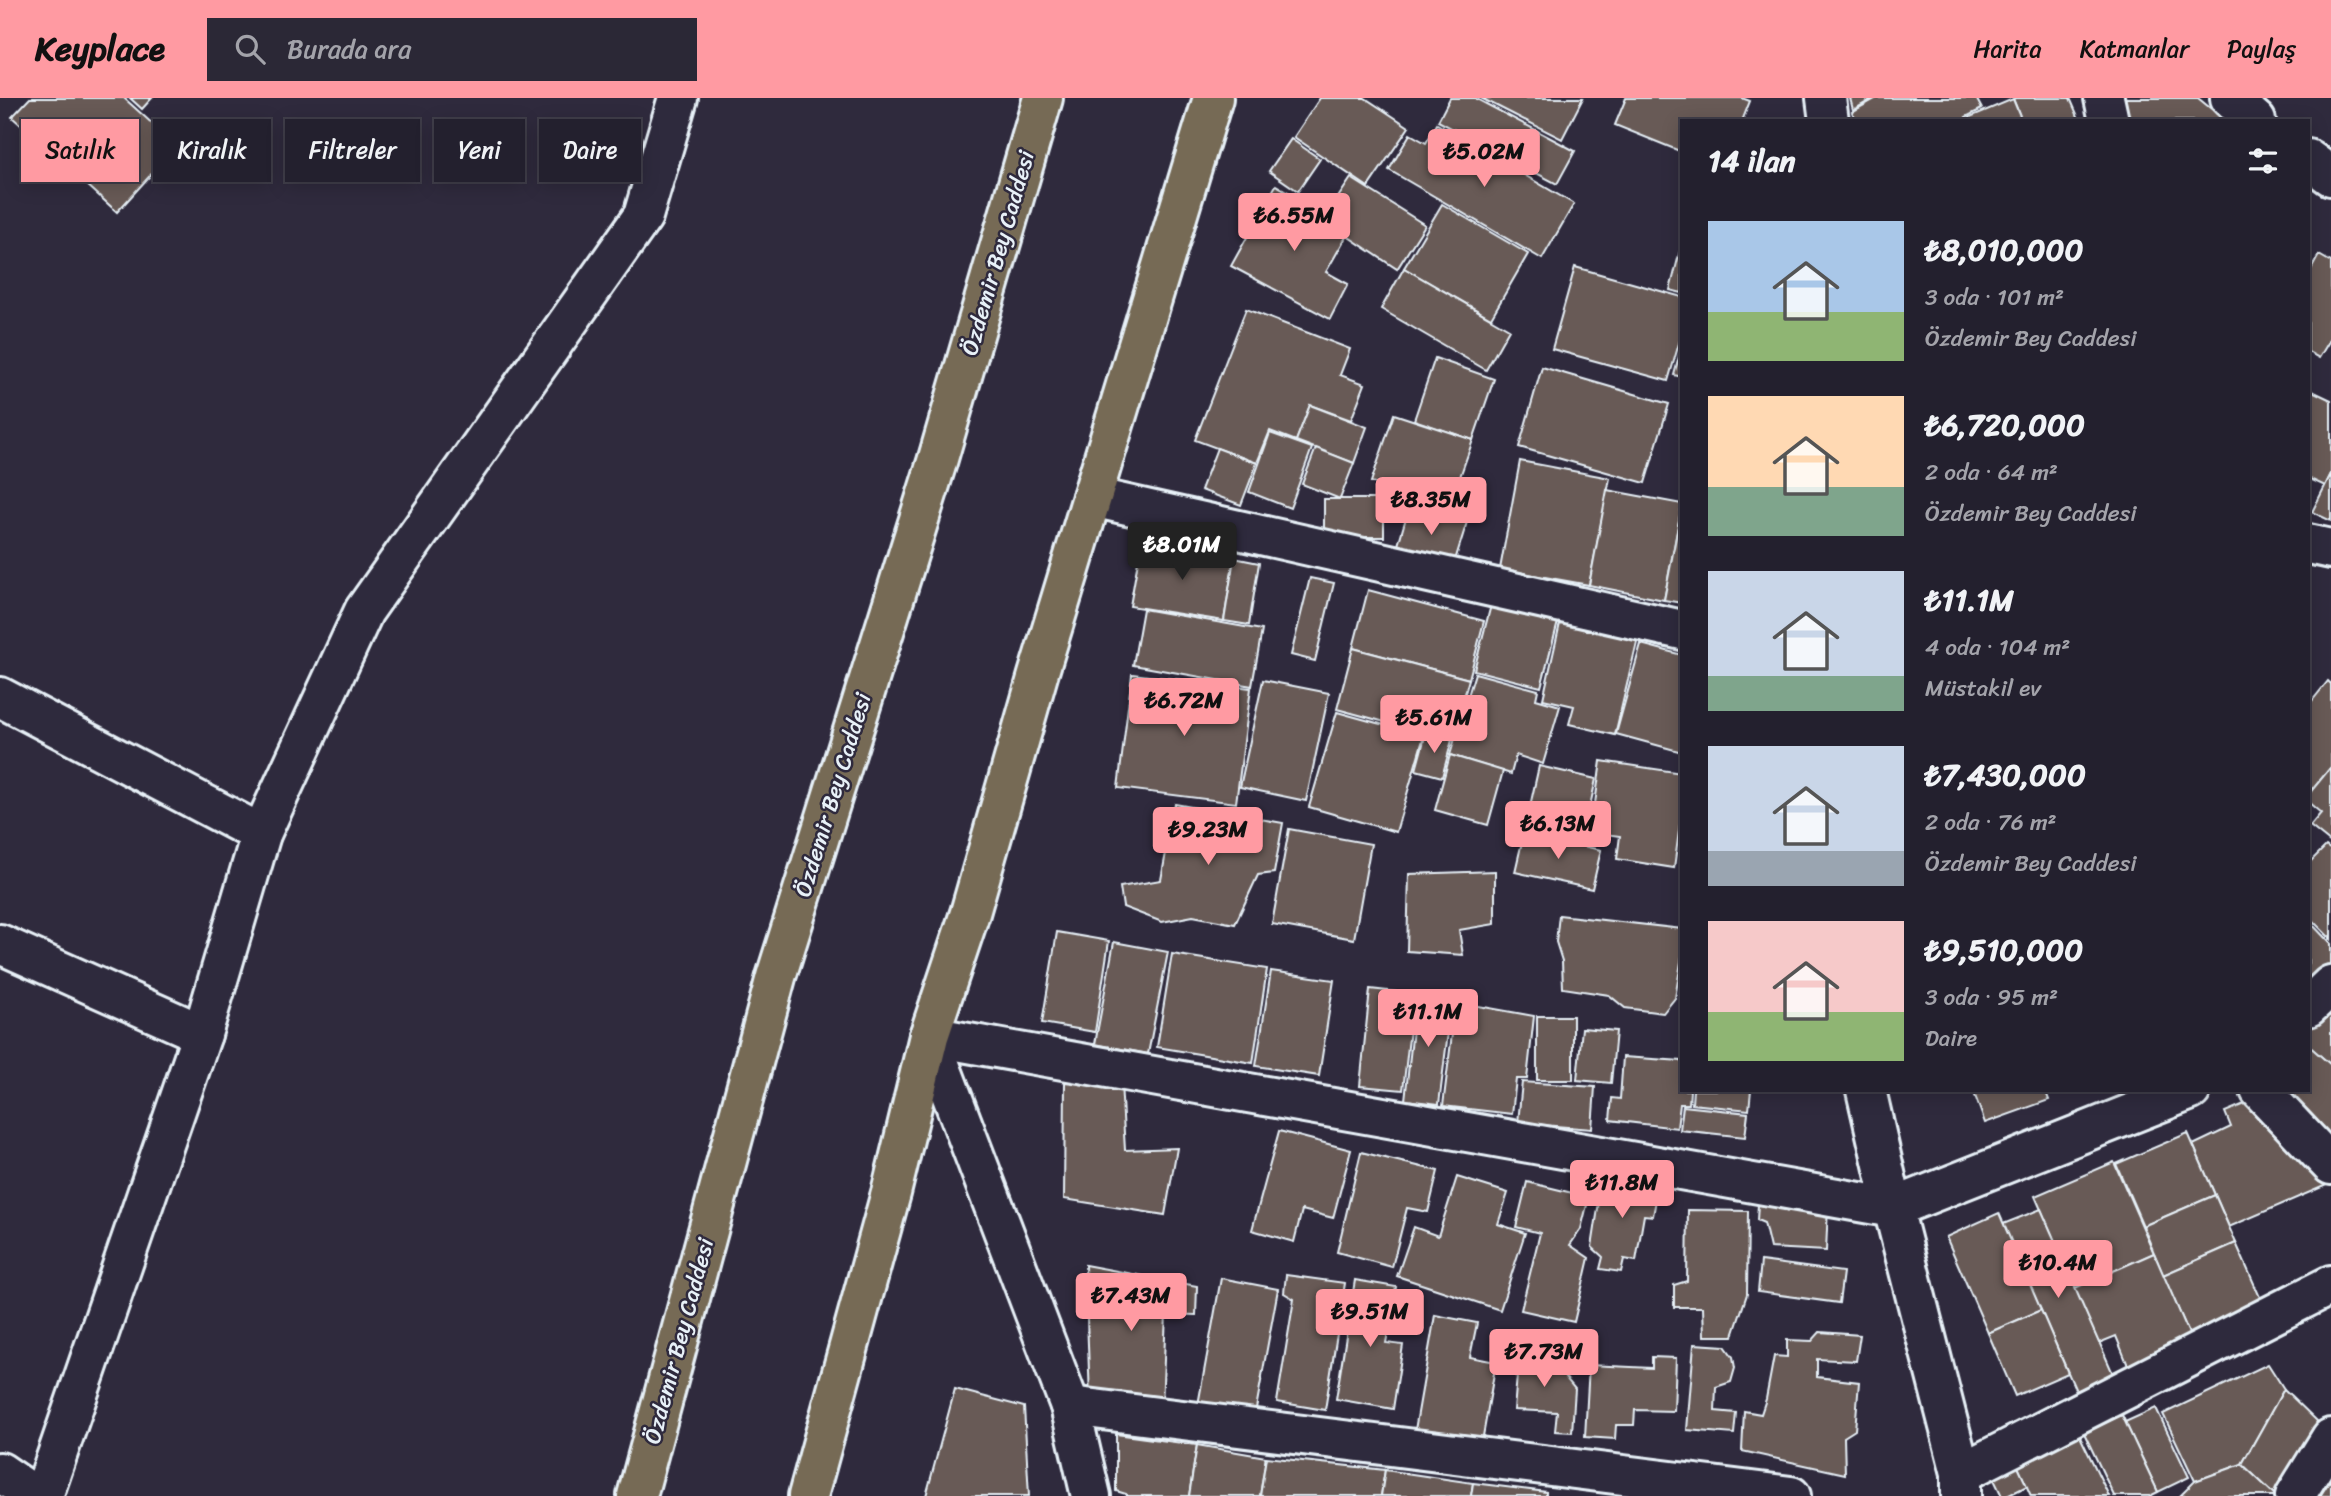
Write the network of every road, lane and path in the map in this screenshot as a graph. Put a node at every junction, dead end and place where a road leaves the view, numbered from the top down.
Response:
1 (678, 98) edge
2 (1043, 98) edge
3 (1213, 98) edge
4 (1826, 98) edge
5 (2104, 98) edge
6 (2230, 98) edge
7 (1829, 119) edge
8 (2109, 119) edge
9 (2254, 119) edge
10 (2310, 160) edge
11 (2331, 176) edge
12 (1092, 497) junction
13 (2310, 544) edge
14 (2331, 549) edge
15 (1680, 631) edge
16 (0, 697) edge
17 (261, 834) junction
18 (0, 944) edge
19 (2331, 985) edge
20 (2310, 1005) edge
21 (202, 1034) junction
22 (929, 1036) junction
23 (1866, 1092) edge
24 (2186, 1092) edge
25 (2262, 1092) edge
26 (2331, 1165) edge
27 (1893, 1208) junction
28 (2331, 1285) edge
29 (1070, 1406) junction
30 (2331, 1438) edge
31 (0, 1472) edge
32 (1961, 1484) edge
33 (35, 1496) edge
34 (43, 1496) edge
35 (637, 1496) edge
36 (808, 1496) edge
37 (1091, 1496) edge
38 (1791, 1496) edge
39 (2295, 1496) edge

1 - 17 street
2 - 35 main road, Özdemir Bey Caddesi
3 - 12 main road
4 - 7 street
5 - 8 street
6 - 9 street
10 - 11 street
12 - 15 street
12 - 22 main road
13 - 14 street
16 - 17 street
17 - 21 street
18 - 21 street
19 - 20 street
21 - 34 street
22 - 27 street
22 - 29 street
22 - 36 main road
23 - 27 street
24 - 27 street
25 - 26 street
27 - 32 street
28 - 32 street
29 - 37 street
29 - 38 street
30 - 39 street
31 - 33 street

